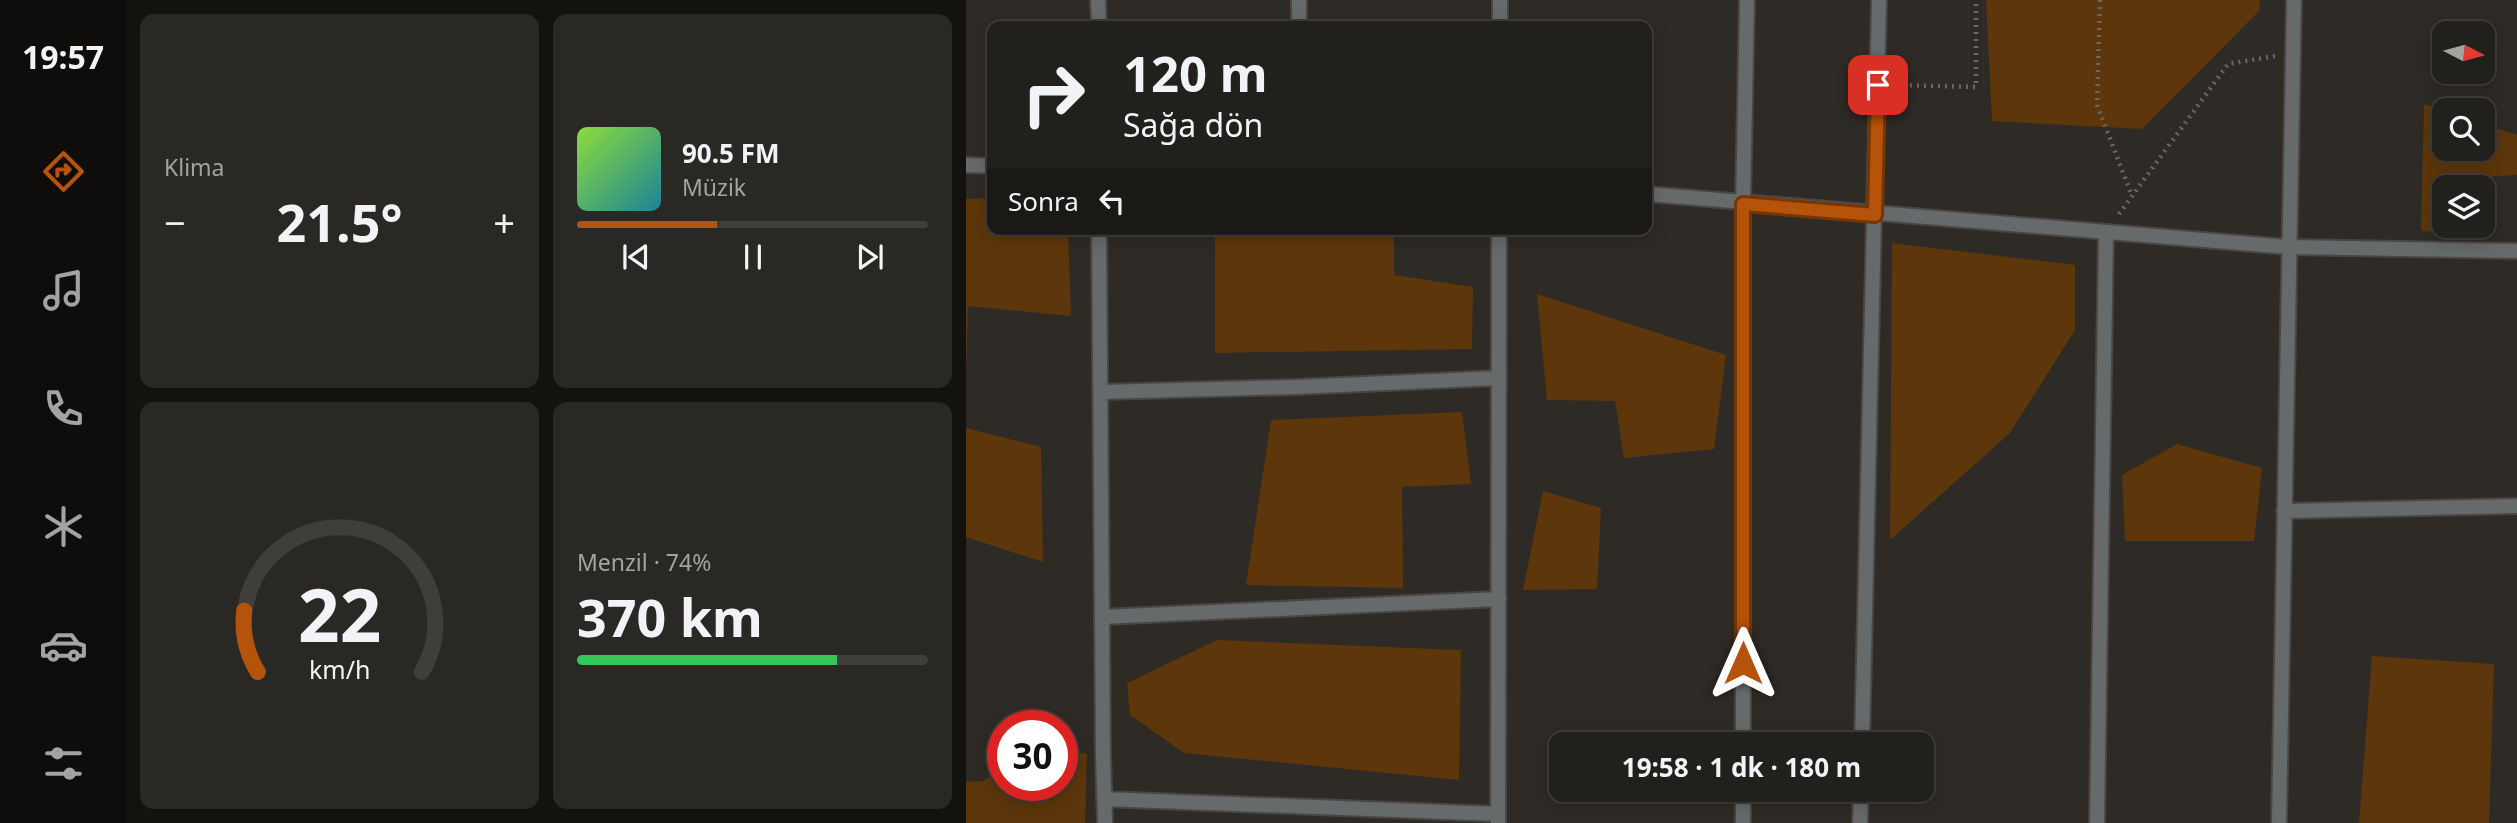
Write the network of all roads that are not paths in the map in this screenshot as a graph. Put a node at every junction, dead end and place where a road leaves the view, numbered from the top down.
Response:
1 (1098, 0) edge
2 (1299, 0) edge
3 (1500, 0) edge
4 (1747, 0) edge
5 (1879, 0) edge
6 (2294, 0) edge
7 (1099, 21) edge
8 (1299, 21) edge
9 (1500, 21) edge
10 (966, 165) edge
11 (987, 166) edge
12 (1652, 194) edge
13 (1743, 204) junction
14 (1875, 215) junction
15 (2106, 233) junction
16 (1100, 235) edge
17 (1499, 235) edge
18 (2289, 247) junction
19 (2517, 251) edge
20 (1499, 378) junction
21 (1101, 392) junction
22 (2517, 506) edge
23 (2284, 511) junction
24 (1499, 599) junction
25 (1102, 617) junction
26 (1743, 732) edge
27 (1862, 732) edge
28 (1104, 799) junction
29 (1743, 802) edge
30 (1861, 802) edge
31 (1498, 818) edge
32 (1105, 823) edge
33 (1743, 823) edge
34 (1860, 823) edge
35 (2097, 823) edge
36 (2278, 823) edge

1 - 7 street
2 - 8 street
3 - 9 street
4 - 13 street
5 - 14 street
6 - 18 street
10 - 11 street
12 - 13 street
13 - 14 street
13 - 26 street
14 - 15 street
14 - 27 street
15 - 18 street
15 - 35 street
16 - 21 street
17 - 20 street
18 - 19 street
18 - 23 street
20 - 21 street
20 - 24 street
21 - 25 street
22 - 23 street
23 - 36 street
24 - 25 street
24 - 31 street
25 - 28 street
28 - 31 street
28 - 32 street
29 - 33 street
30 - 34 street

